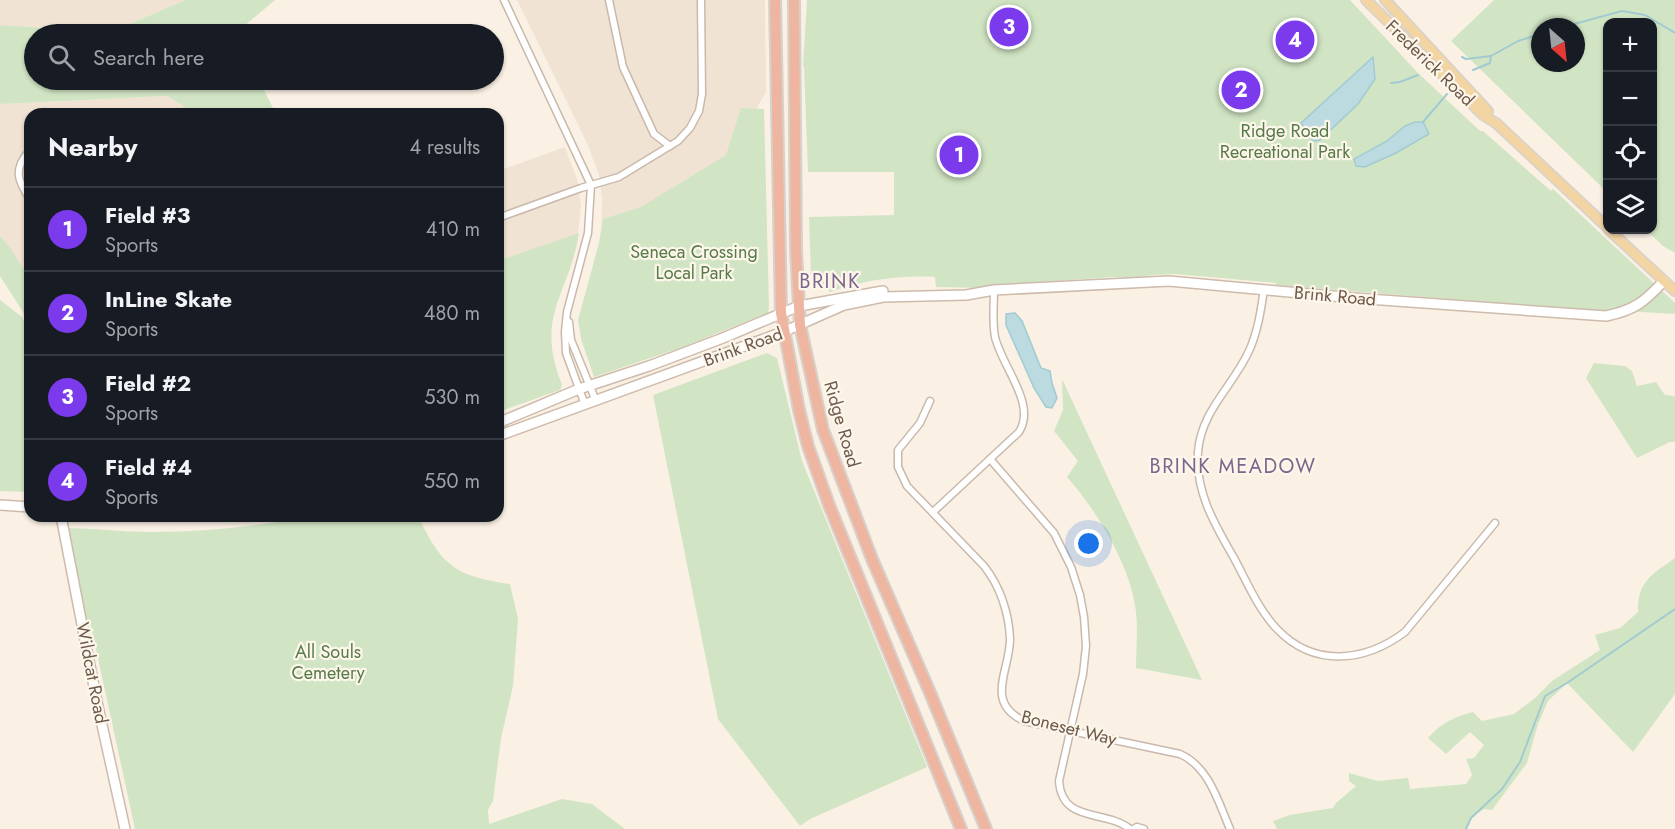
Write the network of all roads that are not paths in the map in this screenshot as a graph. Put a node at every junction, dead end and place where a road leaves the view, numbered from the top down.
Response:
1 (504, 0) edge
2 (609, 0) edge
3 (700, 0) edge
4 (775, 0) edge
5 (794, 0) edge
6 (1366, 0) edge
7 (1385, 0) edge
8 (1496, 123) junction
9 (670, 146) junction
10 (24, 157) edge
11 (591, 185) junction
12 (24, 191) edge
13 (504, 216) edge
14 (1603, 224) edge
15 (1613, 234) edge
16 (1664, 281) junction
17 (1264, 289) junction
18 (994, 290) junction
19 (1675, 291) edge
20 (799, 306) junction
21 (567, 312) junction
22 (781, 313) junction
23 (800, 325) junction
24 (783, 332) junction
25 (590, 386) junction
26 (579, 389) junction
27 (596, 401) junction
28 (930, 401) dead end
29 (585, 405) junction
30 (504, 420) edge
31 (504, 434) edge
32 (990, 459) junction
33 (0, 505) edge
34 (24, 507) edge
35 (933, 512) junction
36 (62, 522) edge
37 (1495, 523) dead end
38 (1070, 729) junction
39 (125, 829) edge
40 (961, 829) edge
41 (986, 829) edge
42 (1131, 829) edge
43 (1144, 829) edge
44 (1230, 829) edge

1 - 11 street
2 - 9 street
3 - 9 street
4 - 22 highway, Ridge Road
5 - 20 highway, Ridge Road
6 - 8 main road, Frederick Road
7 - 8 main road, Frederick Road
8 - 14 main road, Frederick Road
9 - 11 street
10 - 12 street
11 - 13 street
11 - 21 street
15 - 16 main road, Frederick Road
16 - 17 main road, Brink Road
16 - 19 main road, Frederick Road
17 - 18 main road, Brink Road
17 - 37 street
18 - 20 main road, Brink Road
18 - 23 main road, Brink Road
18 - 32 street
20 - 22 main road, Brink Road
20 - 23 highway, Ridge Road
21 - 25 street
21 - 26 street
22 - 24 highway, Ridge Road
22 - 25 main road, Brink Road
23 - 24 main road, Brink Road
23 - 41 highway, Ridge Road
24 - 27 main road, Brink Road
24 - 40 highway, Ridge Road
25 - 26 main road, Brink Road
25 - 27 street
26 - 29 street
26 - 30 main road, Brink Road
27 - 29 main road, Brink Road
28 - 35 street, Boneset Way
29 - 31 main road, Brink Road
32 - 35 street
32 - 38 street
33 - 34 main road
35 - 38 street, Boneset Way
36 - 39 main road, Wildcat Road
38 - 42 street
38 - 44 street, Boneset Way
42 - 43 street

